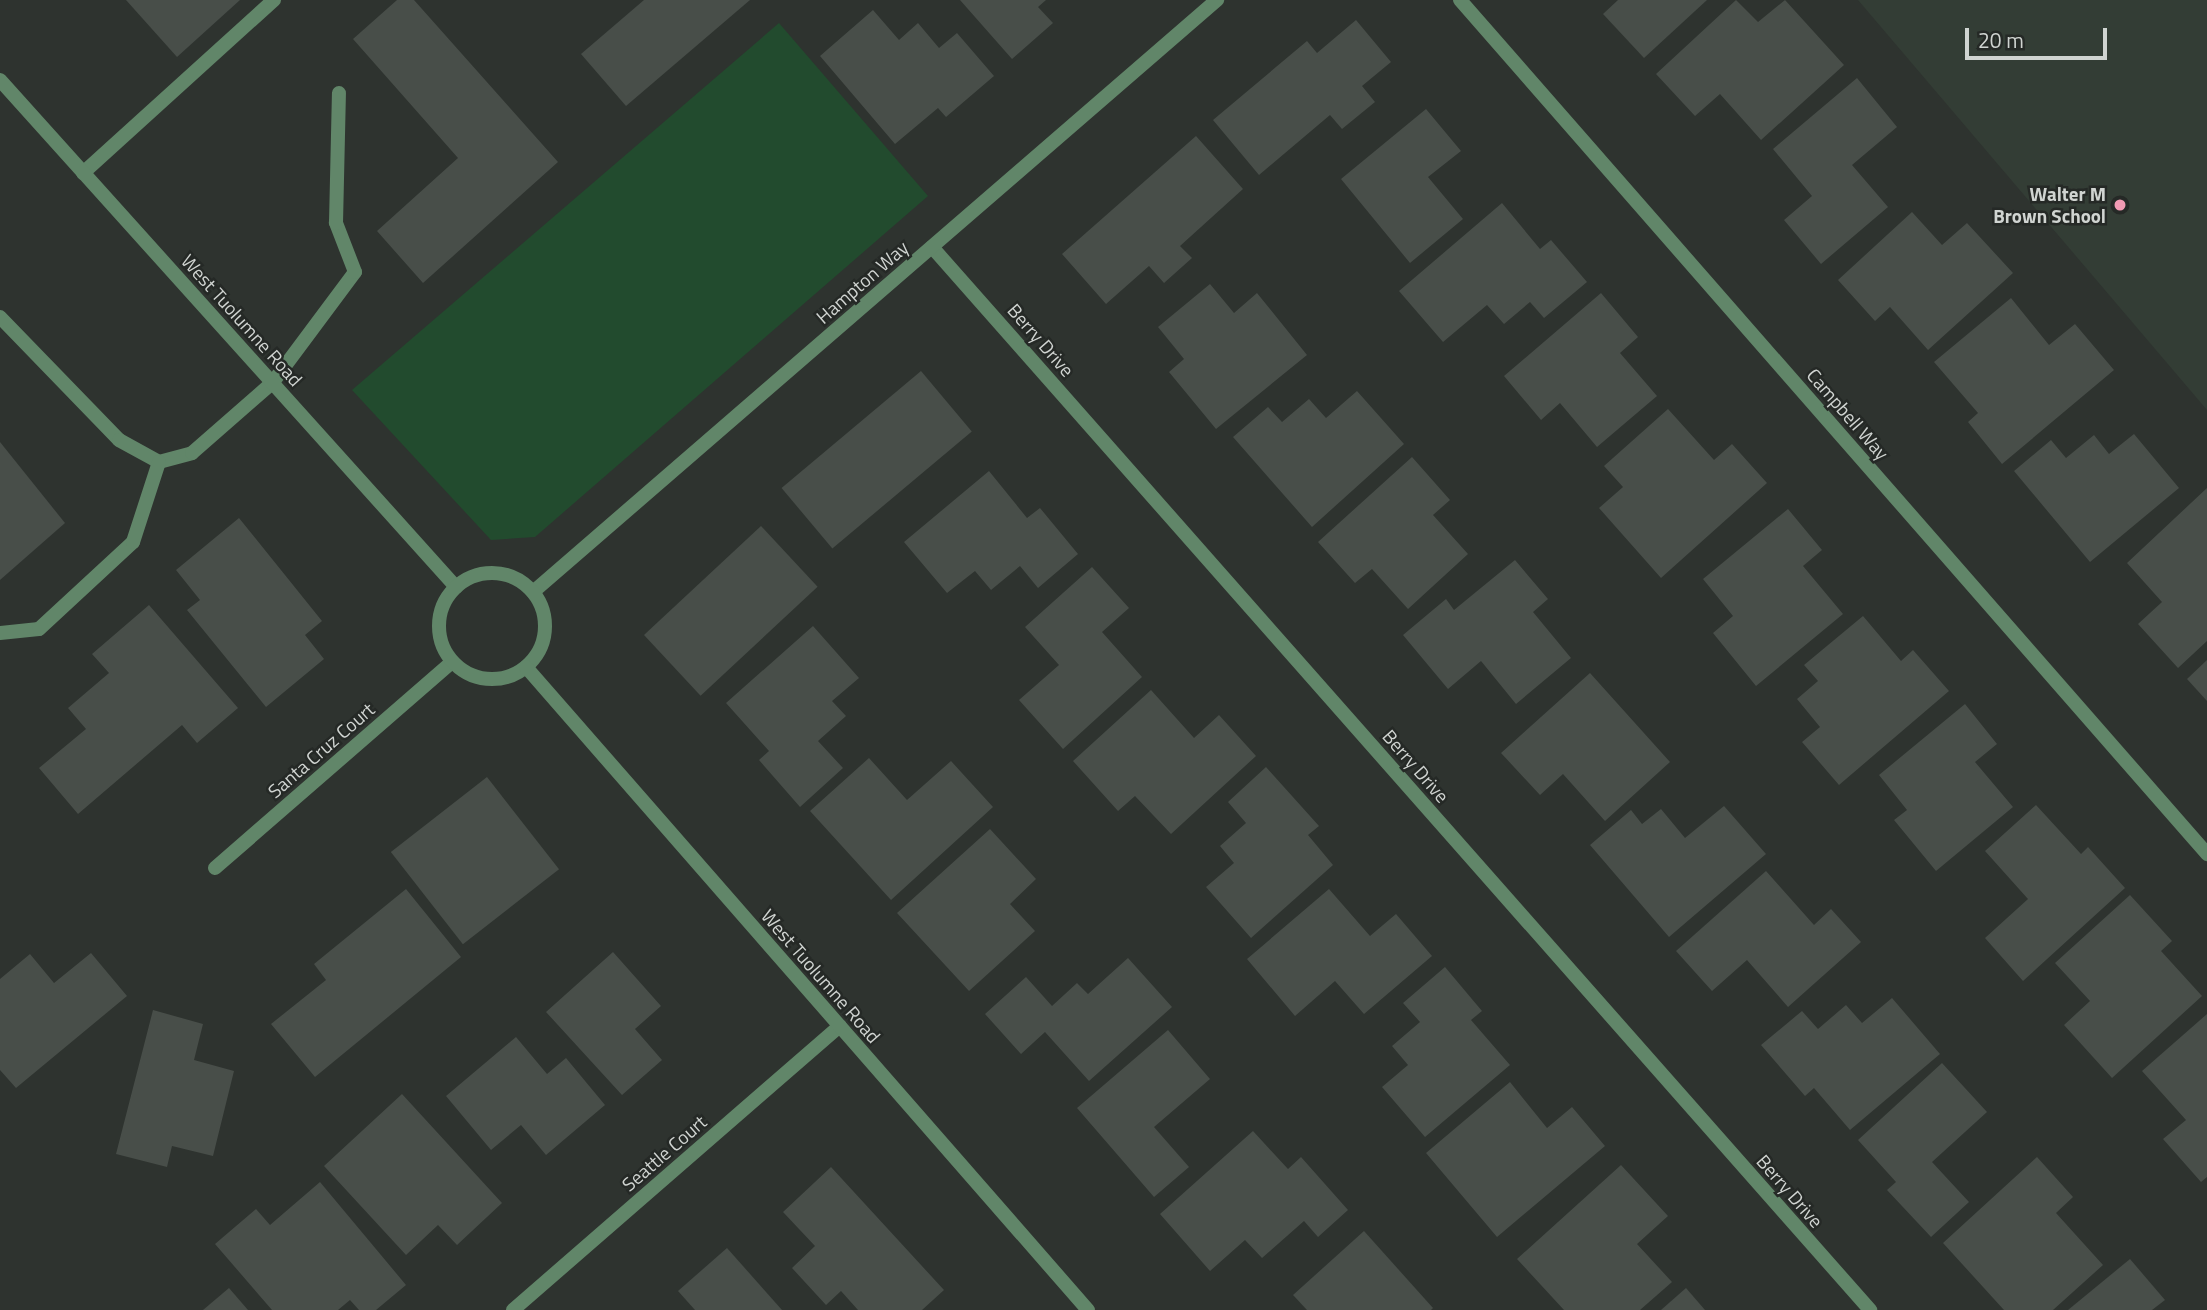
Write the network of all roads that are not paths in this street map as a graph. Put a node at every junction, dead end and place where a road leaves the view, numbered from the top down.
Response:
1 (274, 0) edge
2 (1217, 0) edge
3 (1460, 0) edge
4 (0, 80) edge
5 (340, 93) dead end
6 (83, 173) junction
7 (932, 247) junction
8 (0, 317) edge
9 (273, 382) junction
10 (159, 462) junction
11 (456, 587) junction
12 (533, 592) junction
13 (0, 633) edge
14 (453, 662) junction
15 (526, 667) junction
16 (2207, 854) edge
17 (215, 867) dead end
18 (840, 1026) junction
19 (513, 1310) edge
20 (1088, 1310) edge
21 (1870, 1310) edge

1 - 6 street
2 - 7 street, Hampton Way
3 - 16 street, Campbell Way
4 - 6 street, West Tuolumne Road
5 - 9 street
6 - 9 street, West Tuolumne Road
7 - 12 street, Hampton Way
7 - 21 street, Berry Drive
8 - 10 street
9 - 10 street
9 - 11 street, West Tuolumne Road
10 - 13 street
11 - 12 street
11 - 14 street
12 - 15 street
14 - 15 street
14 - 17 street, Santa Cruz Court
15 - 18 street, West Tuolumne Road
18 - 19 street, Seattle Court
18 - 20 street, West Tuolumne Road

